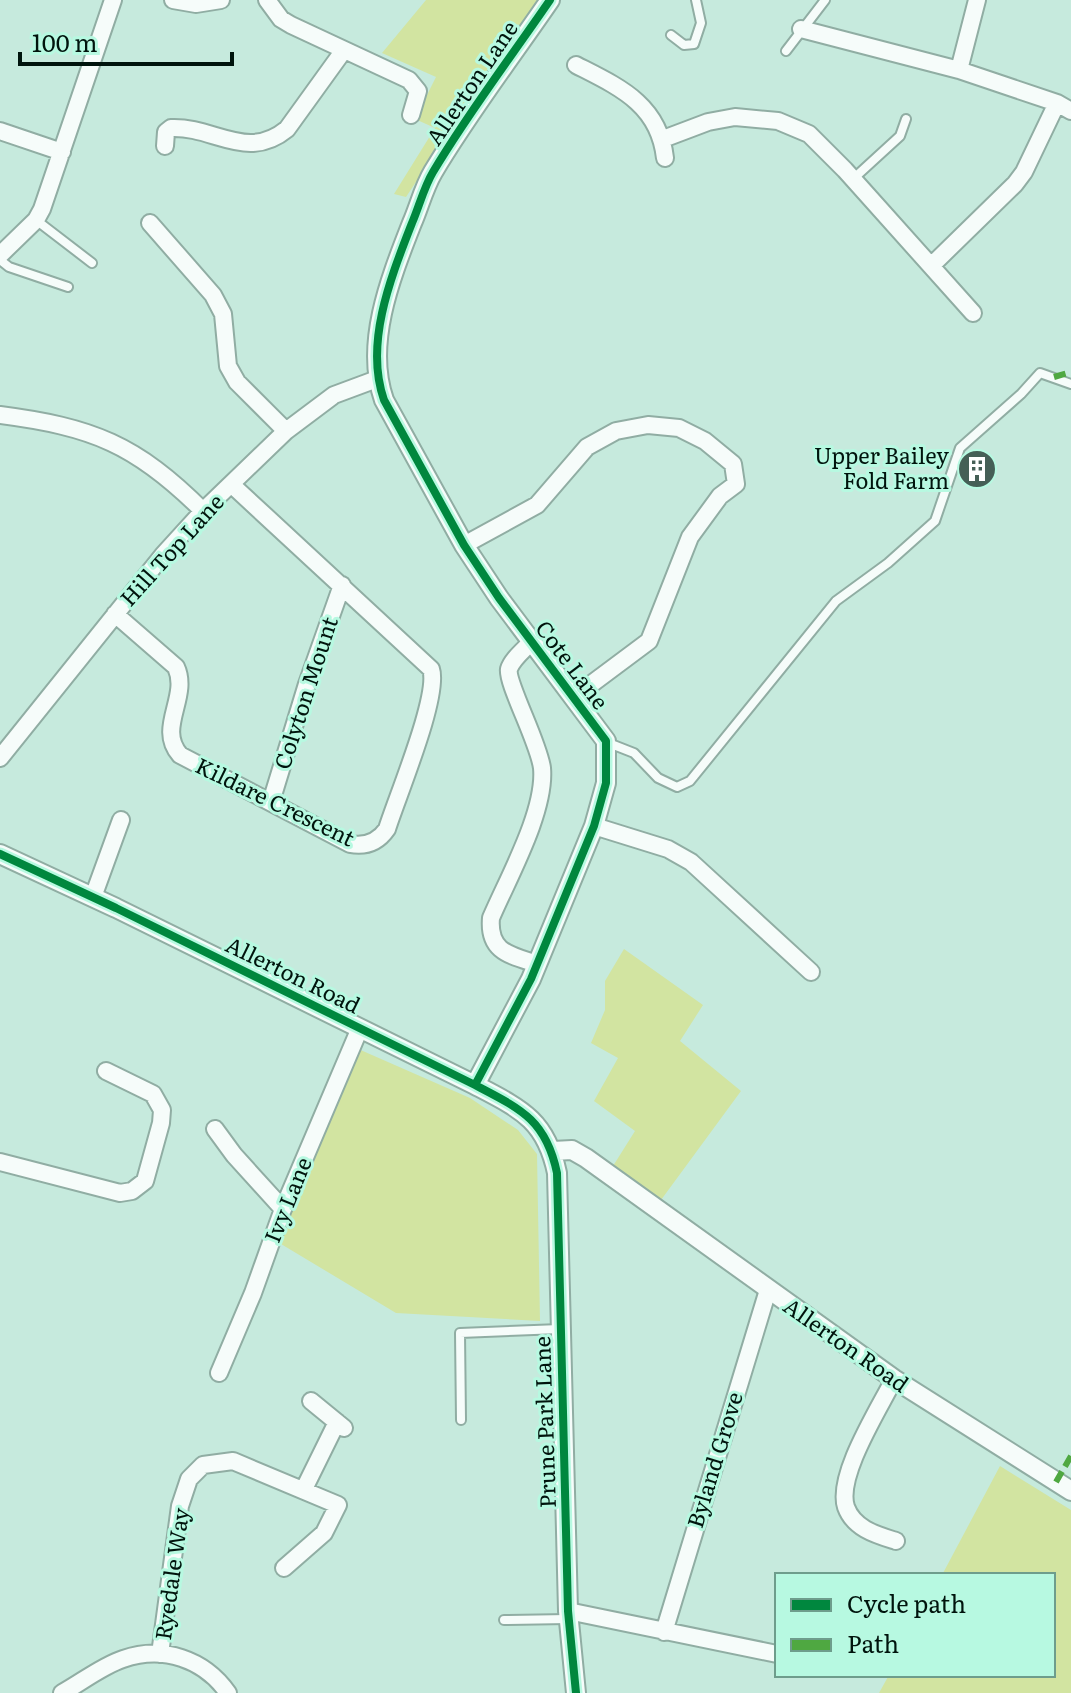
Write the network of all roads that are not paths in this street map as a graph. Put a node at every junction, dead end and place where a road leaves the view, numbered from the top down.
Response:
1 (113, 0) edge
2 (173, 0) edge
3 (221, 0) edge
4 (267, 0) edge
5 (550, 0) edge
6 (696, 0) edge
7 (825, 0) edge
8 (977, 0) edge
9 (801, 29) junction
10 (671, 35) dead end
11 (344, 50) junction
12 (786, 51) dead end
13 (576, 65) dead end
14 (959, 70) junction
15 (1064, 107) edge
16 (411, 115) dead end
17 (906, 119) dead end
18 (0, 131) edge
19 (663, 139) junction
20 (165, 146) dead end
21 (62, 152) junction
22 (665, 158) dead end
23 (853, 179) junction
24 (36, 220) junction
25 (150, 223) dead end
26 (0, 257) edge
27 (92, 263) dead end
28 (931, 266) junction
29 (391, 277) joint
30 (68, 287) dead end
31 (973, 313) dead end
32 (377, 379) junction
33 (1071, 384) edge
34 (0, 415) edge
35 (286, 431) junction
36 (231, 484) junction
37 (203, 511) junction
38 (464, 545) junction
39 (342, 585) junction
40 (115, 614) junction
41 (532, 641) junction
42 (574, 697) junction
43 (606, 741) junction
44 (0, 758) edge
45 (271, 802) junction
46 (121, 820) dead end
47 (594, 826) junction
48 (0, 854) edge
49 (93, 897) junction
50 (537, 964) junction
51 (811, 972) dead end
52 (360, 1028) junction
53 (106, 1071) dead end
54 (475, 1085) junction
55 (215, 1129) dead end
56 (553, 1151) junction
57 (0, 1162) edge
58 (283, 1209) junction
59 (768, 1290) junction
60 (560, 1329) junction
61 (219, 1373) dead end
62 (894, 1379) junction
63 (311, 1401) dead end
64 (461, 1420) dead end
65 (304, 1489) junction
66 (1071, 1491) edge
67 (896, 1541) dead end
68 (284, 1568) dead end
69 (568, 1615) junction
70 (504, 1620) dead end
71 (664, 1632) junction
72 (160, 1654) junction
73 (775, 1654) edge
74 (62, 1693) edge
75 (228, 1693) edge
76 (576, 1693) edge

1 - 21 street
2 - 3 street
4 - 11 street
5 - 29 street, Allerton Lane
6 - 10 lane
7 - 9 lane
8 - 14 street
9 - 12 lane
9 - 14 street
11 - 16 street
11 - 20 street
13 - 19 street
14 - 15 street
15 - 28 street
17 - 23 lane
18 - 21 street
19 - 22 street
19 - 23 street
21 - 24 street
23 - 28 street
24 - 26 street
24 - 27 lane
25 - 35 street
26 - 30 lane
28 - 31 street
29 - 32 street, Cote Lane
32 - 35 street, Hill Top Lane
32 - 38 street, Cote Lane
33 - 43 lane
34 - 37 street
35 - 36 street, Hill Top Lane
36 - 37 street, Hill Top Lane
36 - 39 street, Kildare Crescent
37 - 40 street, Hill Top Lane
38 - 41 street, Cote Lane
38 - 42 street
39 - 45 street, Colyton Mount
39 - 45 street, Kildare Crescent
40 - 44 street, Hill Top Lane
40 - 45 street, Kildare Crescent
41 - 42 street, Cote Lane
41 - 50 street
42 - 43 street, Cote Lane
43 - 47 street, Cote Lane
46 - 49 street
47 - 50 street, Cote Lane
47 - 51 street
48 - 49 street, Allerton Road
49 - 52 street, Allerton Road
50 - 54 street, Cote Lane
52 - 54 street, Allerton Road
52 - 58 street, Ivy Lane
53 - 57 street
54 - 56 street, Allerton Road
55 - 58 street
56 - 59 street, Allerton Road
56 - 60 street, Prune Park Lane
58 - 61 street, Ivy Lane
59 - 62 street, Allerton Road
59 - 71 street, Byland Grove
60 - 64 lane
60 - 69 street, Prune Park Lane
62 - 66 street, Allerton Road
62 - 67 street
63 - 65 street
65 - 68 street, Ryedale Way
65 - 72 street, Ryedale Way
69 - 70 lane
69 - 71 street
69 - 76 street, Prune Park Lane
71 - 73 street
72 - 74 street
72 - 75 street

